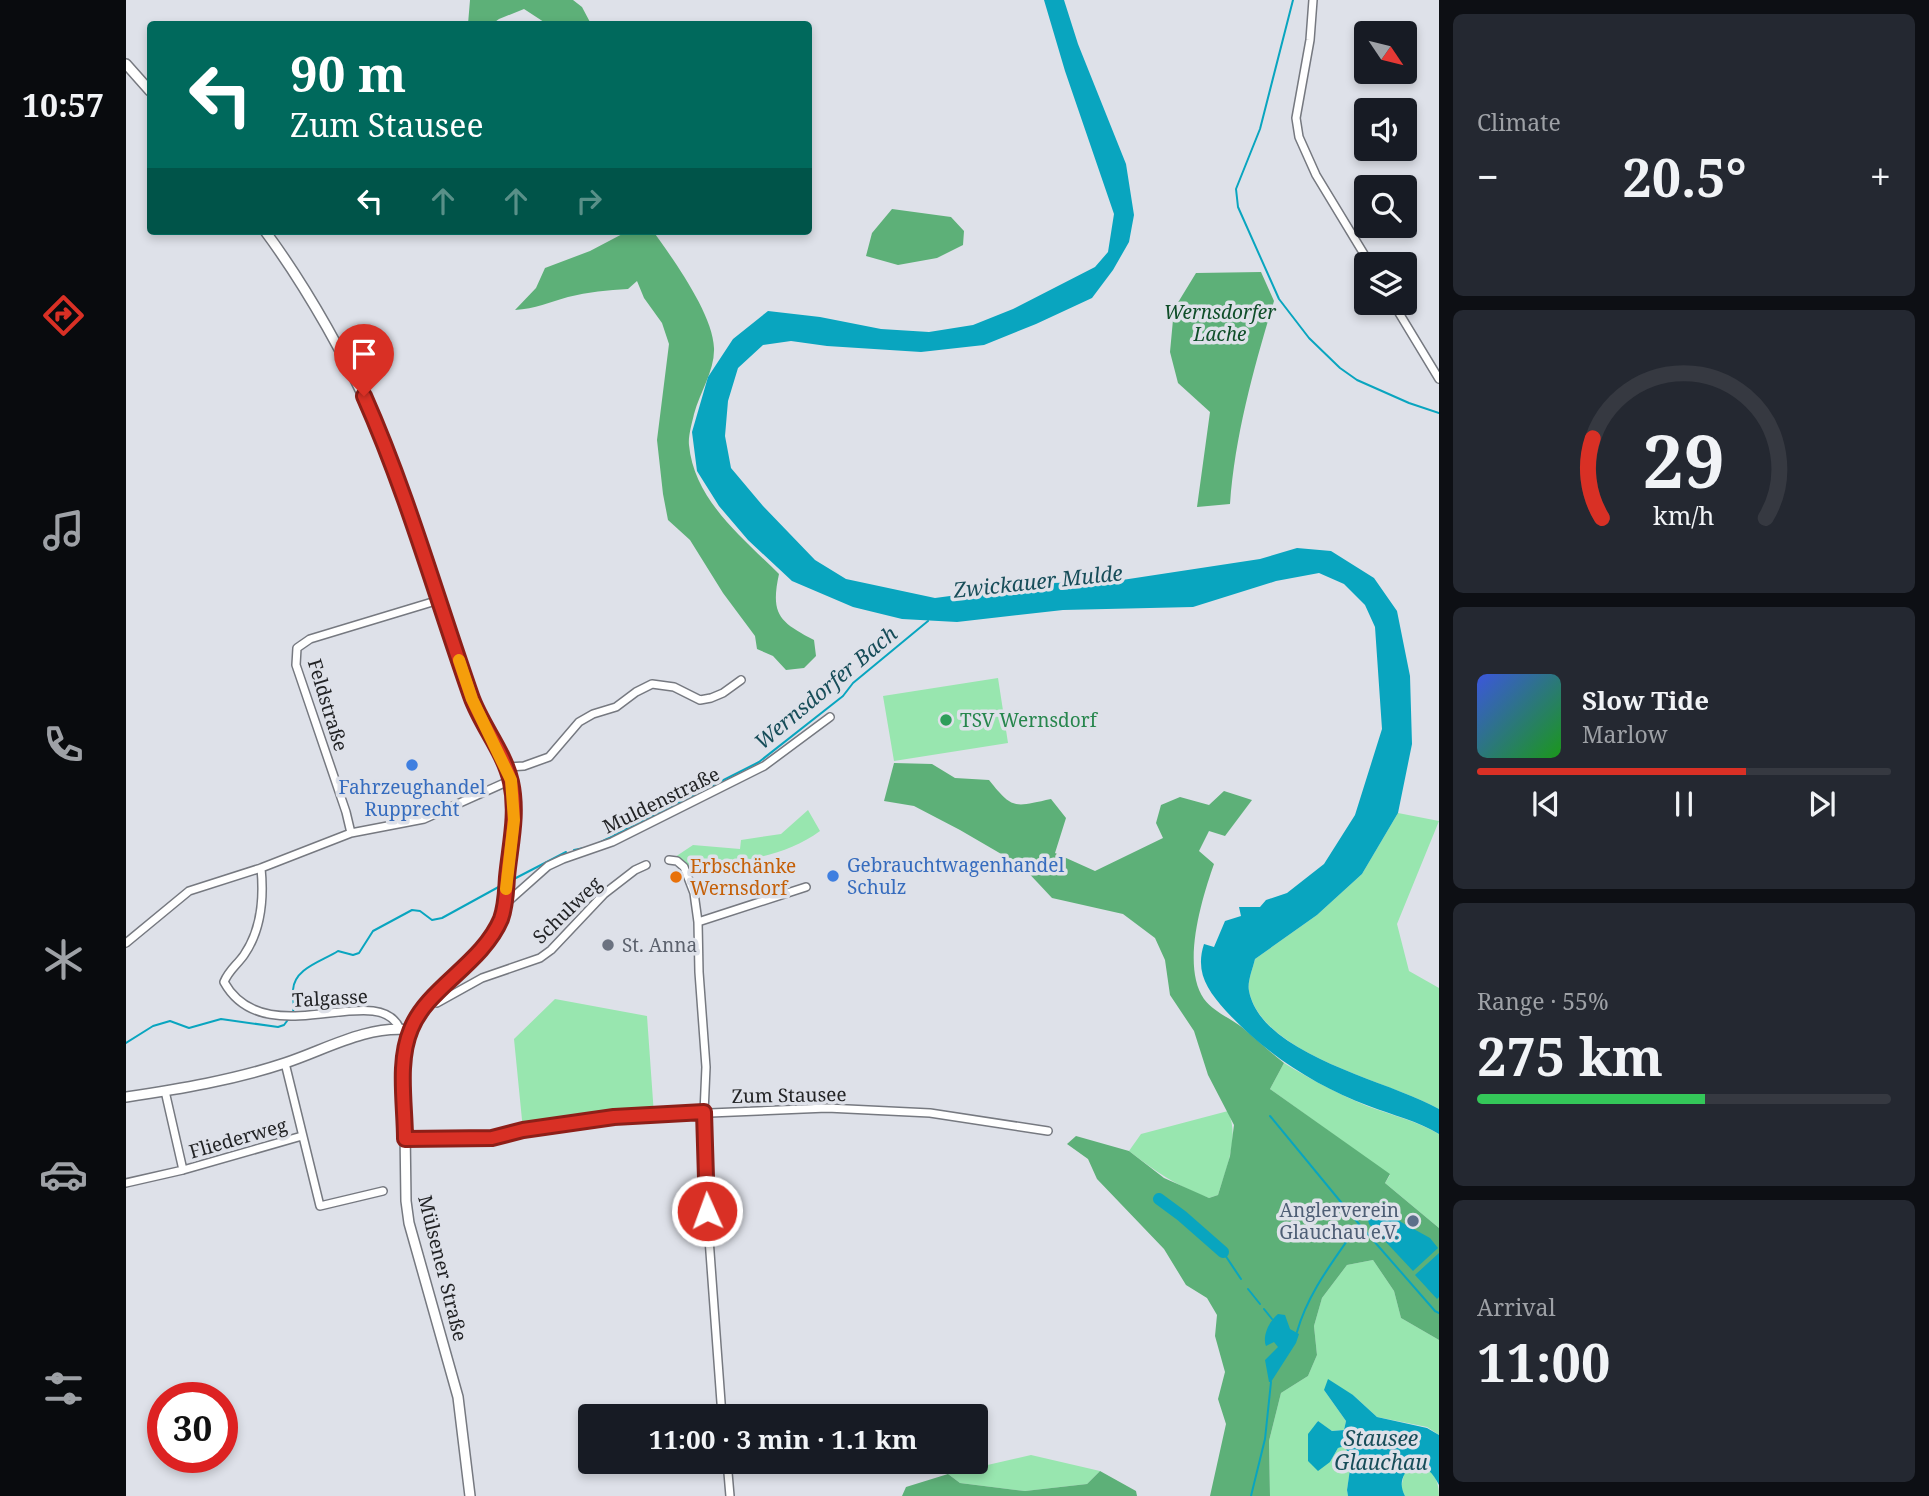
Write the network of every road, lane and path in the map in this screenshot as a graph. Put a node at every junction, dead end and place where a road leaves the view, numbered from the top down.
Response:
1 (1313, 0) edge
2 (126, 64) edge
3 (147, 88) edge
4 (268, 235) edge
5 (1363, 252) edge
6 (1400, 315) edge
7 (1439, 379) edge
8 (439, 600) junction
9 (741, 680) dead end
10 (830, 717) dead end
11 (506, 767) junction
12 (511, 780) junction
13 (351, 833) junction
14 (669, 860) dead end
15 (646, 865) dead end
16 (261, 868) junction
17 (806, 887) dead end
18 (505, 905) junction
19 (698, 922) junction
20 (126, 943) edge
21 (429, 1001) junction
22 (405, 1030) junction
23 (285, 1063) junction
24 (165, 1091) junction
25 (126, 1097) edge
26 (704, 1112) junction
27 (1048, 1131) dead end
28 (302, 1136) junction
29 (405, 1139) junction
30 (183, 1170) junction
31 (126, 1184) edge
32 (383, 1191) dead end
33 (721, 1404) edge
34 (728, 1474) edge
35 (470, 1496) edge
36 (730, 1496) edge

1 - 5 street
2 - 3 street
4 - 8 street, Mülsener Straße
6 - 7 street
8 - 11 street, Mülsener Straße
8 - 13 street, Feldstraße
9 - 11 street
10 - 18 street, Muldenstraße
11 - 12 street, Mülsener Straße
12 - 13 street
12 - 18 street, Mülsener Straße
13 - 16 street
14 - 19 street
15 - 21 street, Schulweg
16 - 20 street
16 - 22 street, Talgasse
17 - 19 street
18 - 21 street, Mülsener Straße
19 - 26 street
21 - 22 street, Mülsener Straße
22 - 23 street
22 - 29 street, Mülsener Straße
23 - 24 street
23 - 28 street, Fliederweg
24 - 25 street
24 - 30 street, Fliederweg
26 - 27 street, Zum Stausee
26 - 29 street, Zum Stausee
26 - 33 street
28 - 30 street, Fliederweg
28 - 32 street, Fliederweg
29 - 35 street, Mülsener Straße
30 - 31 street, Fliederweg
34 - 36 street

